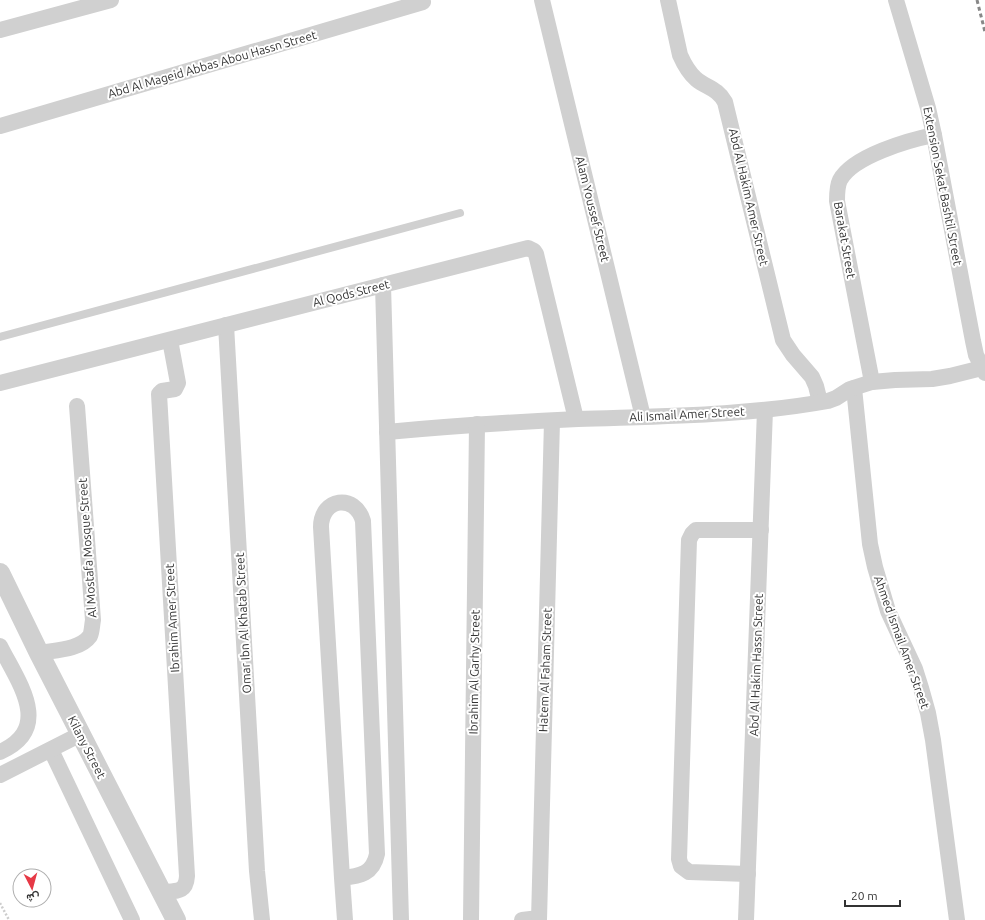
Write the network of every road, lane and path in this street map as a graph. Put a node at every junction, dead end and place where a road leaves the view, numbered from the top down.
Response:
1 (111, 0) edge
2 (542, 0) edge
3 (668, 0) edge
4 (896, 0) edge
5 (423, 2) dead end
6 (0, 30) edge
7 (0, 126) edge
8 (934, 135) junction
9 (460, 213) dead end
10 (383, 285) junction
11 (226, 326) junction
12 (0, 337) edge
13 (170, 340) junction
14 (983, 370) edge
15 (872, 382) junction
16 (0, 383) edge
17 (854, 388) junction
18 (820, 402) junction
19 (77, 406) dead end
20 (766, 410) junction
21 (643, 417) junction
22 (576, 419) junction
23 (552, 421) junction
24 (477, 424) junction
25 (387, 432) junction
26 (761, 530) junction
27 (0, 573) edge
28 (0, 646) edge
29 (39, 653) junction
30 (81, 734) junction
31 (51, 750) junction
32 (0, 752) edge
33 (0, 775) edge
34 (748, 874) junction
35 (342, 878) junction
36 (163, 892) junction
37 (0, 903) edge
38 (539, 919) edge
39 (8, 920) edge
40 (132, 920) edge
41 (176, 920) edge
42 (262, 920) edge
43 (345, 920) edge
44 (401, 920) edge
45 (471, 920) edge
46 (522, 920) edge
47 (746, 920) edge
48 (957, 920) edge

1 - 6 street
2 - 21 street, Alam Youssef Street
3 - 18 street, Abd Al Hakim Amer Street
4 - 8 street, Extension Sekat Bashtil Street
5 - 7 street, Abd Al Mageid Abbas Abou Hassn Street
8 - 14 street, Extension Sekat Bashtil Street
8 - 15 street, Barakat Street
9 - 12 lane
10 - 11 street, Al Qods Street
10 - 22 street, Al Qods Street
10 - 25 street
11 - 13 street, Al Qods Street
11 - 42 street, Omar Ibn Al Khatab Street
13 - 16 street, Al Qods Street
13 - 36 street, Ibrahim Amer Street
14 - 15 street, Ali Ismail Amer Street
15 - 17 street, Ali Ismail Amer Street
17 - 18 street, Ali Ismail Amer Street
17 - 48 street, Ahmed Ismail Amer Street
18 - 20 street, Ali Ismail Amer Street
19 - 29 street, Al Mostafa Mosque Street
20 - 21 street, Ali Ismail Amer Street
20 - 26 street, Abd Al Hakim Hassn Street
21 - 22 street, Ali Ismail Amer Street
22 - 23 street, Ali Ismail Amer Street
23 - 24 street, Ali Ismail Amer Street
23 - 38 street, Hatem Al Faham Street
24 - 25 street, Ali Ismail Amer Street
24 - 45 street, Ibrahim Al Garhy Street
25 - 44 street
26 - 34 street, Abd Al Hakim Hassn Street
26 - 34 street
27 - 29 street, Kilany Street
28 - 32 street
29 - 30 street, Kilany Street
30 - 31 street
30 - 36 street, Kilany Street
31 - 33 street
31 - 40 street
34 - 47 street, Abd Al Hakim Hassn Street
35 - 35 street
35 - 43 street
36 - 41 street, Kilany Street
37 - 39 path
38 - 46 street

